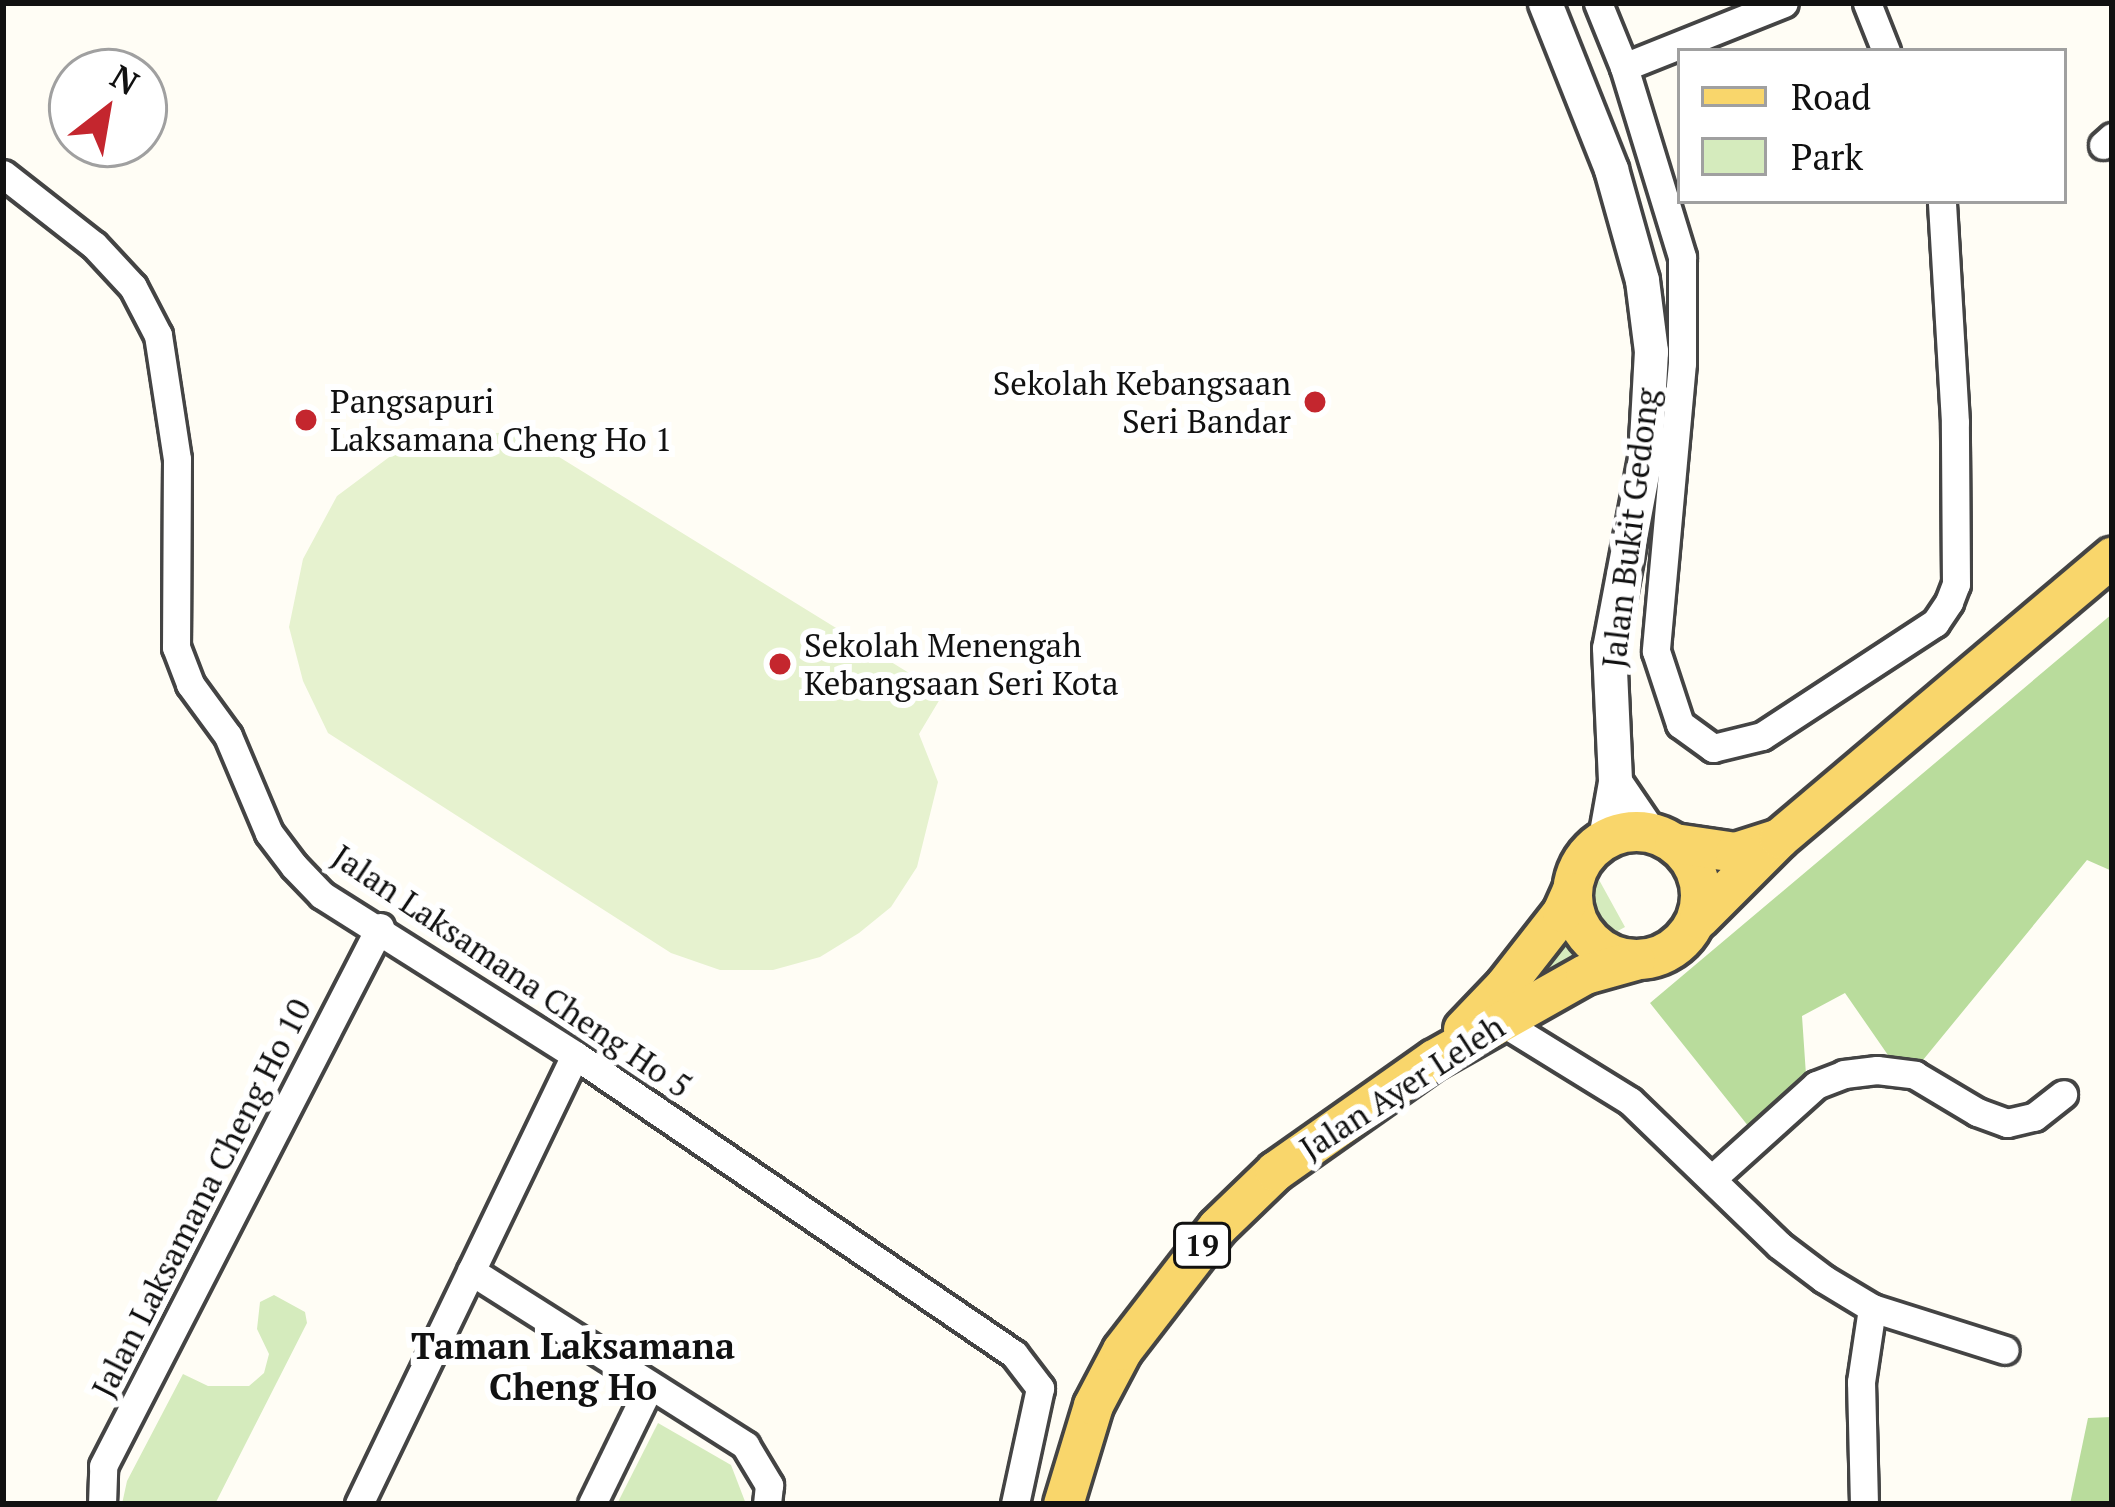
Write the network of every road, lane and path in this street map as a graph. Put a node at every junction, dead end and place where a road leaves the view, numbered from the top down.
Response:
1 (1545, 3) edge
2 (1598, 3) edge
3 (1784, 3) edge
4 (1867, 3) edge
5 (1885, 48) edge
6 (1569, 60) junction
7 (1622, 67) junction
8 (1587, 108) junction
9 (3, 174) edge
10 (1942, 204) edge
11 (2112, 557) edge
12 (1615, 782) junction
13 (1605, 838) junction
14 (1661, 838) junction
15 (1779, 838) junction
16 (1571, 892) junction
17 (1699, 918) junction
18 (380, 927) junction
19 (1635, 960) junction
20 (1502, 1022) junction
21 (575, 1055) junction
22 (1434, 1059) junction
23 (2063, 1094) dead end
24 (1714, 1177) junction
25 (471, 1271) junction
26 (1871, 1308) junction
27 (2006, 1350) dead end
28 (650, 1384) junction
29 (102, 1504) edge
30 (359, 1504) edge
31 (592, 1504) edge
32 (767, 1504) edge
33 (1015, 1504) edge
34 (1063, 1504) edge
35 (1864, 1504) edge

1 - 6 street, Jalan Bukit Gedong
2 - 7 street
3 - 7 street
4 - 5 street
6 - 7 street
6 - 8 street, Jalan Bukit Gedong
7 - 8 street
7 - 10 street
8 - 12 street, Jalan Bukit Gedong
9 - 18 street, Jalan Laksamana Cheng Ho 5
11 - 15 main road
12 - 13 street, Jalan Bukit Gedong
12 - 14 street
13 - 14 main road
13 - 16 main road
14 - 15 main road
14 - 17 main road
15 - 17 main road
16 - 19 main road
16 - 22 main road
17 - 19 main road
18 - 21 street, Jalan Laksamana Cheng Ho 5
18 - 29 street, Jalan Laksamana Cheng Ho 10
19 - 20 main road, Jalan Ayer Leleh / 19
20 - 22 main road, Jalan Ayer Leleh / 19
20 - 24 street
21 - 25 street
21 - 33 street, Jalan Laksamana Cheng Ho 5
22 - 34 main road, Jalan Ayer Leleh / 19
23 - 24 street
24 - 26 street
25 - 28 street
25 - 30 street
26 - 27 street
26 - 35 street
28 - 31 street
28 - 32 street

